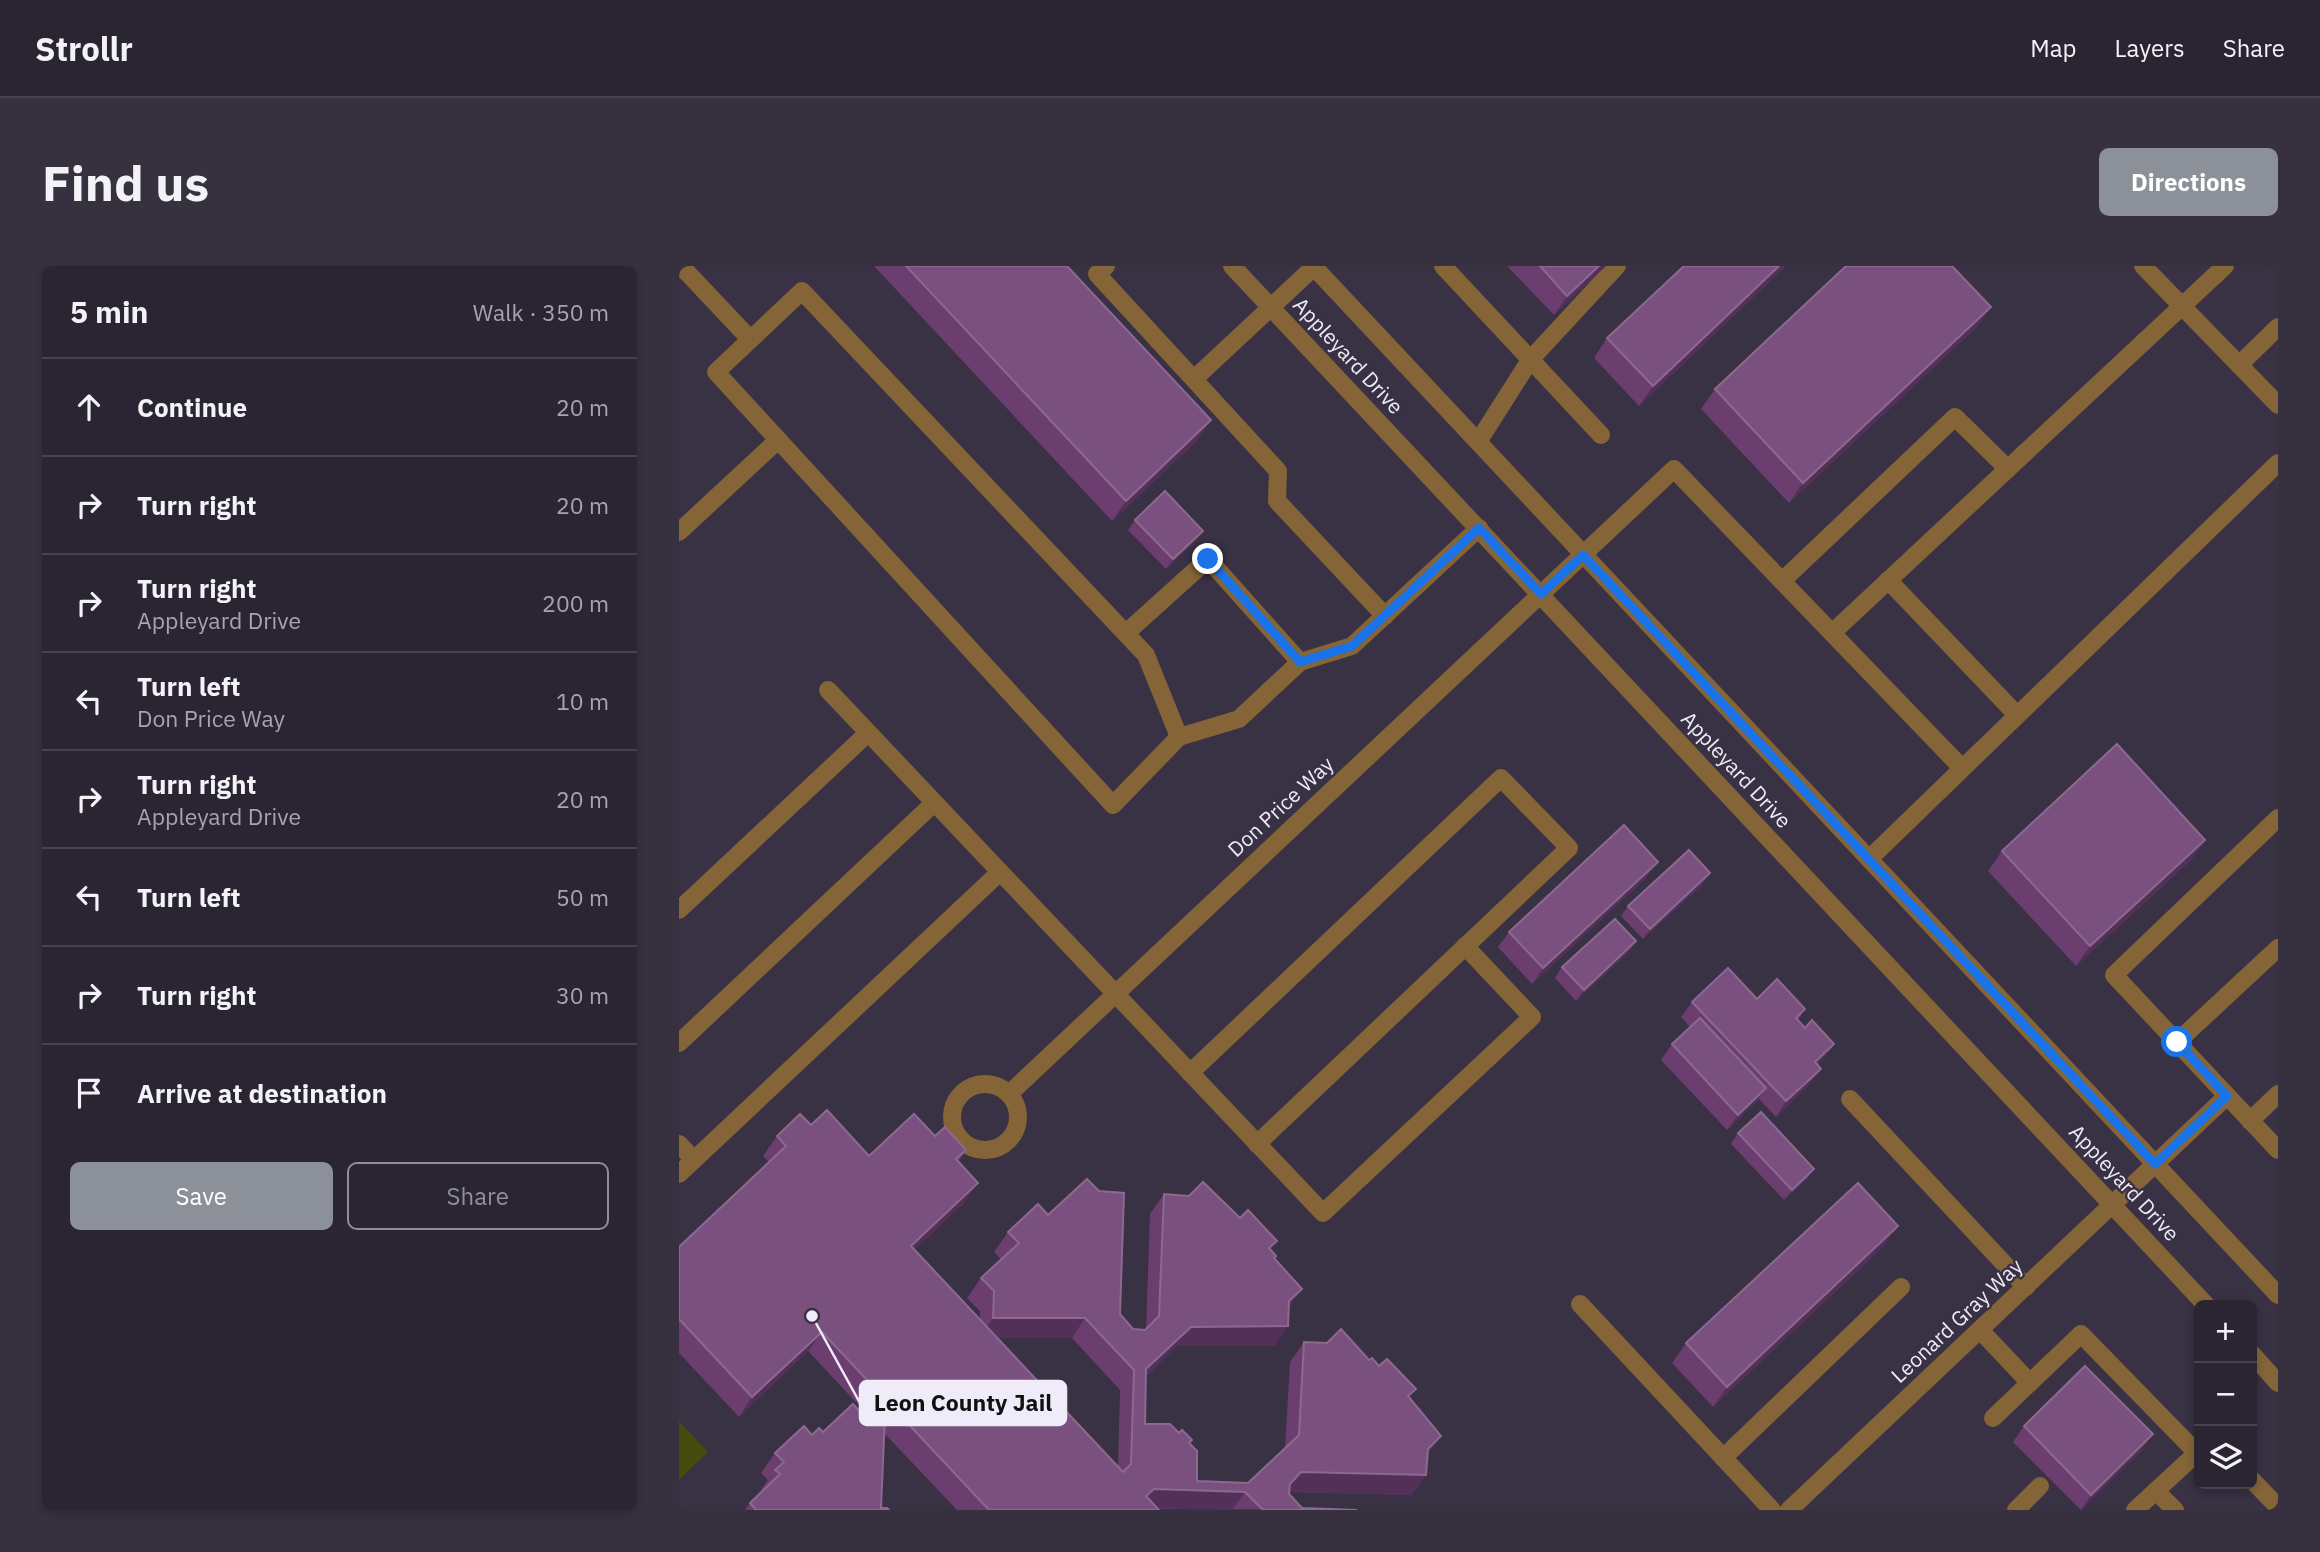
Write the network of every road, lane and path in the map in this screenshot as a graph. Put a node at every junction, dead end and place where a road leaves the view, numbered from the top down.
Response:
1 (681, 266) edge
2 (1106, 266) edge
3 (1232, 266) edge
4 (1443, 266) edge
5 (1617, 266) edge
6 (2143, 266) edge
7 (2225, 266) edge
8 (1313, 267) edge
9 (2182, 306) junction
10 (1271, 307) junction
11 (2278, 327) edge
12 (750, 340) junction
13 (1530, 360) junction
14 (2239, 365) junction
15 (1194, 379) junction
16 (2278, 405) edge
17 (1601, 435) dead end
18 (778, 440) junction
19 (1478, 442) junction
20 (2278, 463) edge
21 (2008, 469) junction
22 (1479, 528) junction
23 (679, 532) edge
24 (1583, 555) junction
25 (1888, 580) junction
26 (1782, 581) junction
27 (1541, 594) junction
28 (1385, 616) junction
29 (1126, 633) junction
30 (1832, 633) junction
31 (1300, 662) junction
32 (828, 690) dead end
33 (2017, 715) junction
34 (868, 733) junction
35 (1179, 737) junction
36 (1962, 768) junction
37 (935, 803) junction
38 (2278, 818) edge
39 (1869, 859) junction
40 (1000, 872) junction
41 (679, 911) edge
42 (1465, 946) junction
43 (2278, 948) edge
44 (1115, 994) junction
45 (2177, 1042) junction
46 (679, 1043) edge
47 (1190, 1073) junction
48 (1009, 1094) dead end
49 (2278, 1094) edge
50 (2227, 1096) junction
51 (1850, 1099) dead end
52 (2250, 1121) junction
53 (679, 1143) edge
54 (1257, 1143) junction
55 (2278, 1150) edge
56 (694, 1160) junction
57 (2155, 1164) junction
58 (679, 1174) edge
59 (2113, 1205) junction
60 (1901, 1287) dead end
61 (2026, 1287) junction
62 (2278, 1295) edge
63 (2201, 1300) edge
64 (1580, 1304) dead end
65 (1980, 1331) junction
66 (2257, 1359) edge
67 (2278, 1382) edge
68 (2030, 1383) junction
69 (1993, 1418) dead end
70 (2194, 1448) edge
71 (2194, 1456) edge
72 (1723, 1458) junction
73 (2257, 1485) edge
74 (2041, 1486) dead end
75 (2156, 1491) junction
76 (2278, 1507) edge
77 (1772, 1510) edge
78 (1789, 1510) edge
79 (2016, 1510) edge
80 (2135, 1510) edge
81 (2175, 1510) edge

1 - 12 street
2 - 15 street
3 - 10 street, Appleyard Drive
4 - 13 street
5 - 13 street
6 - 9 street
7 - 9 street
8 - 10 street
8 - 19 street, Appleyard Drive
9 - 14 street
9 - 21 street
10 - 15 street
10 - 22 street, Appleyard Drive
11 - 14 street
12 - 18 street
12 - 29 street
13 - 17 street
13 - 19 street
14 - 16 street
15 - 28 street
18 - 23 street
18 - 35 street
19 - 24 street, Appleyard Drive
20 - 33 street
21 - 25 street
21 - 26 street
22 - 27 street, Appleyard Drive
22 - 28 street
24 - 26 street, Don Price Way
24 - 27 street, Don Price Way
24 - 39 street, Appleyard Drive
25 - 30 street
25 - 33 street
26 - 30 street
27 - 44 street, Don Price Way
27 - 59 street, Appleyard Drive
28 - 31 street
29 - 31 street
29 - 35 street
30 - 36 street
31 - 35 street
32 - 34 street
33 - 36 street
34 - 37 street
34 - 41 street
36 - 39 street
37 - 40 street
37 - 46 street
38 - 45 street
39 - 57 street, Appleyard Drive
40 - 44 street
40 - 56 street
42 - 47 street
42 - 54 street
42 - 54 street
43 - 45 street
44 - 47 street
44 - 48 street, Don Price Way
45 - 50 street
47 - 54 street
49 - 52 street
50 - 52 street
50 - 57 street, Leonard Gray Way
51 - 61 street
52 - 55 street
53 - 56 street
56 - 58 street
57 - 59 street, Leonard Gray Way
57 - 62 street, Appleyard Drive
59 - 61 street, Leonard Gray Way
59 - 63 street, Appleyard Drive
60 - 72 street
61 - 65 street, Leonard Gray Way
64 - 72 street
65 - 68 street
65 - 78 street, Leonard Gray Way
66 - 67 street
68 - 69 street
68 - 70 street
71 - 75 street
72 - 77 street
73 - 76 street
74 - 79 street
75 - 80 street
75 - 81 street

